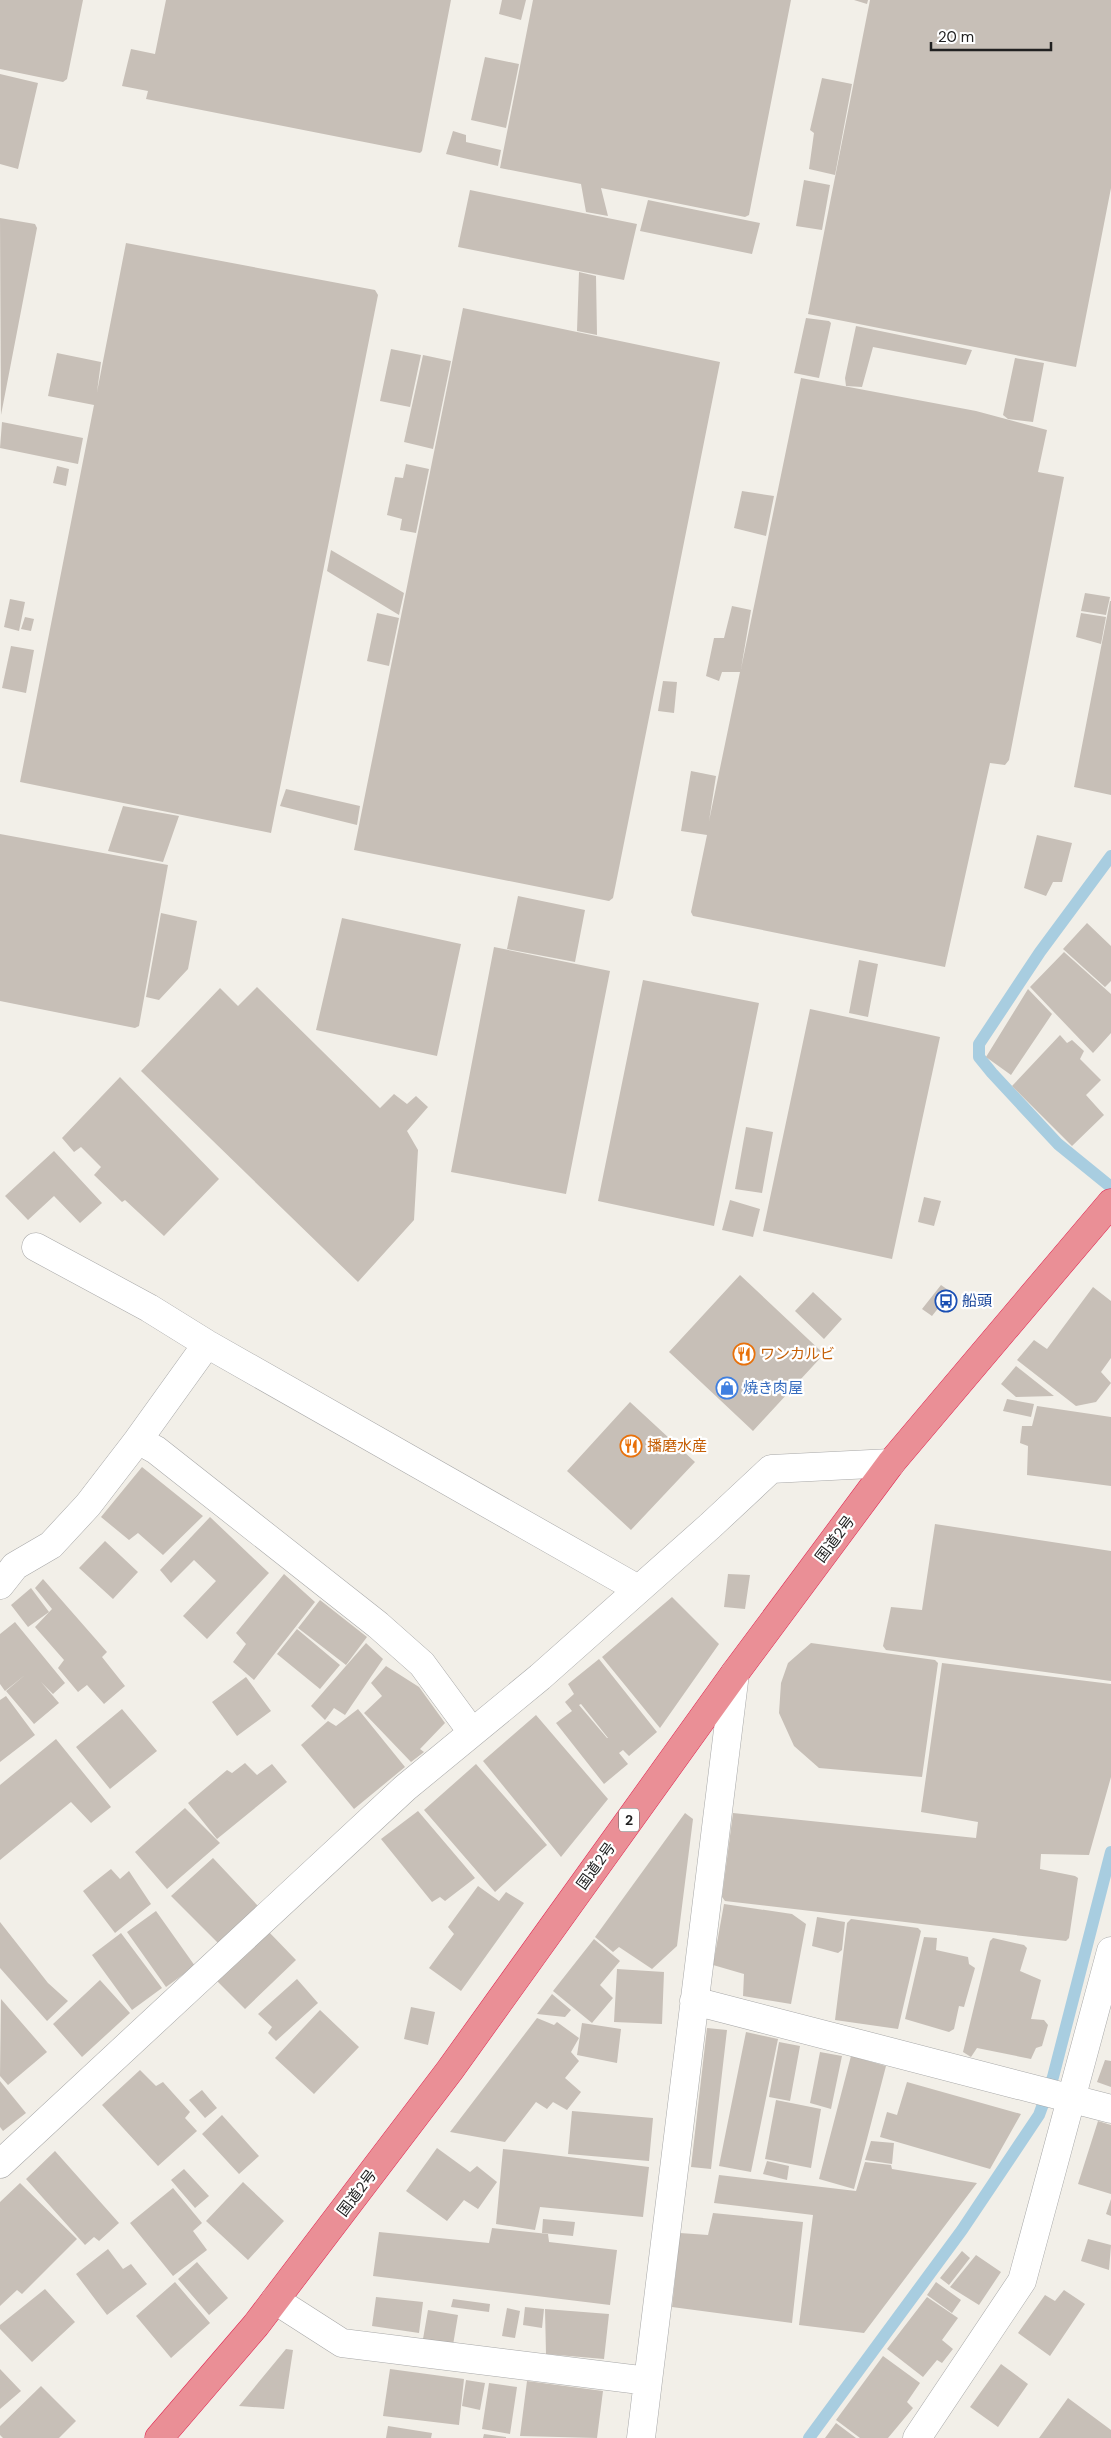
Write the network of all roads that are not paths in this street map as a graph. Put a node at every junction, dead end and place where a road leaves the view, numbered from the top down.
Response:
1 (1109, 1206) edge
2 (36, 1247) dead end
3 (207, 1344) junction
4 (138, 1440) junction
5 (891, 1463) junction
6 (0, 1585) edge
7 (638, 1589) junction
8 (735, 1673) junction
9 (472, 1732) junction
10 (1111, 1951) edge
11 (694, 2001) junction
12 (1068, 2097) junction
13 (1111, 2109) edge
14 (0, 2164) edge
15 (276, 2300) junction
16 (648, 2381) junction
17 (159, 2438) edge
18 (642, 2438) edge
19 (917, 2438) edge

1 - 5 highway, 国道2号 / 2
2 - 3 street
3 - 4 street
3 - 7 street
4 - 6 street
4 - 9 street
5 - 7 street
5 - 8 highway, 国道2号 / 2
7 - 9 street
8 - 11 street
8 - 15 highway, 国道2号 / 2
9 - 14 street
10 - 12 street
11 - 12 street
11 - 16 street
12 - 13 street
12 - 19 street
15 - 16 street
15 - 17 highway, 国道2号 / 2
16 - 18 street

